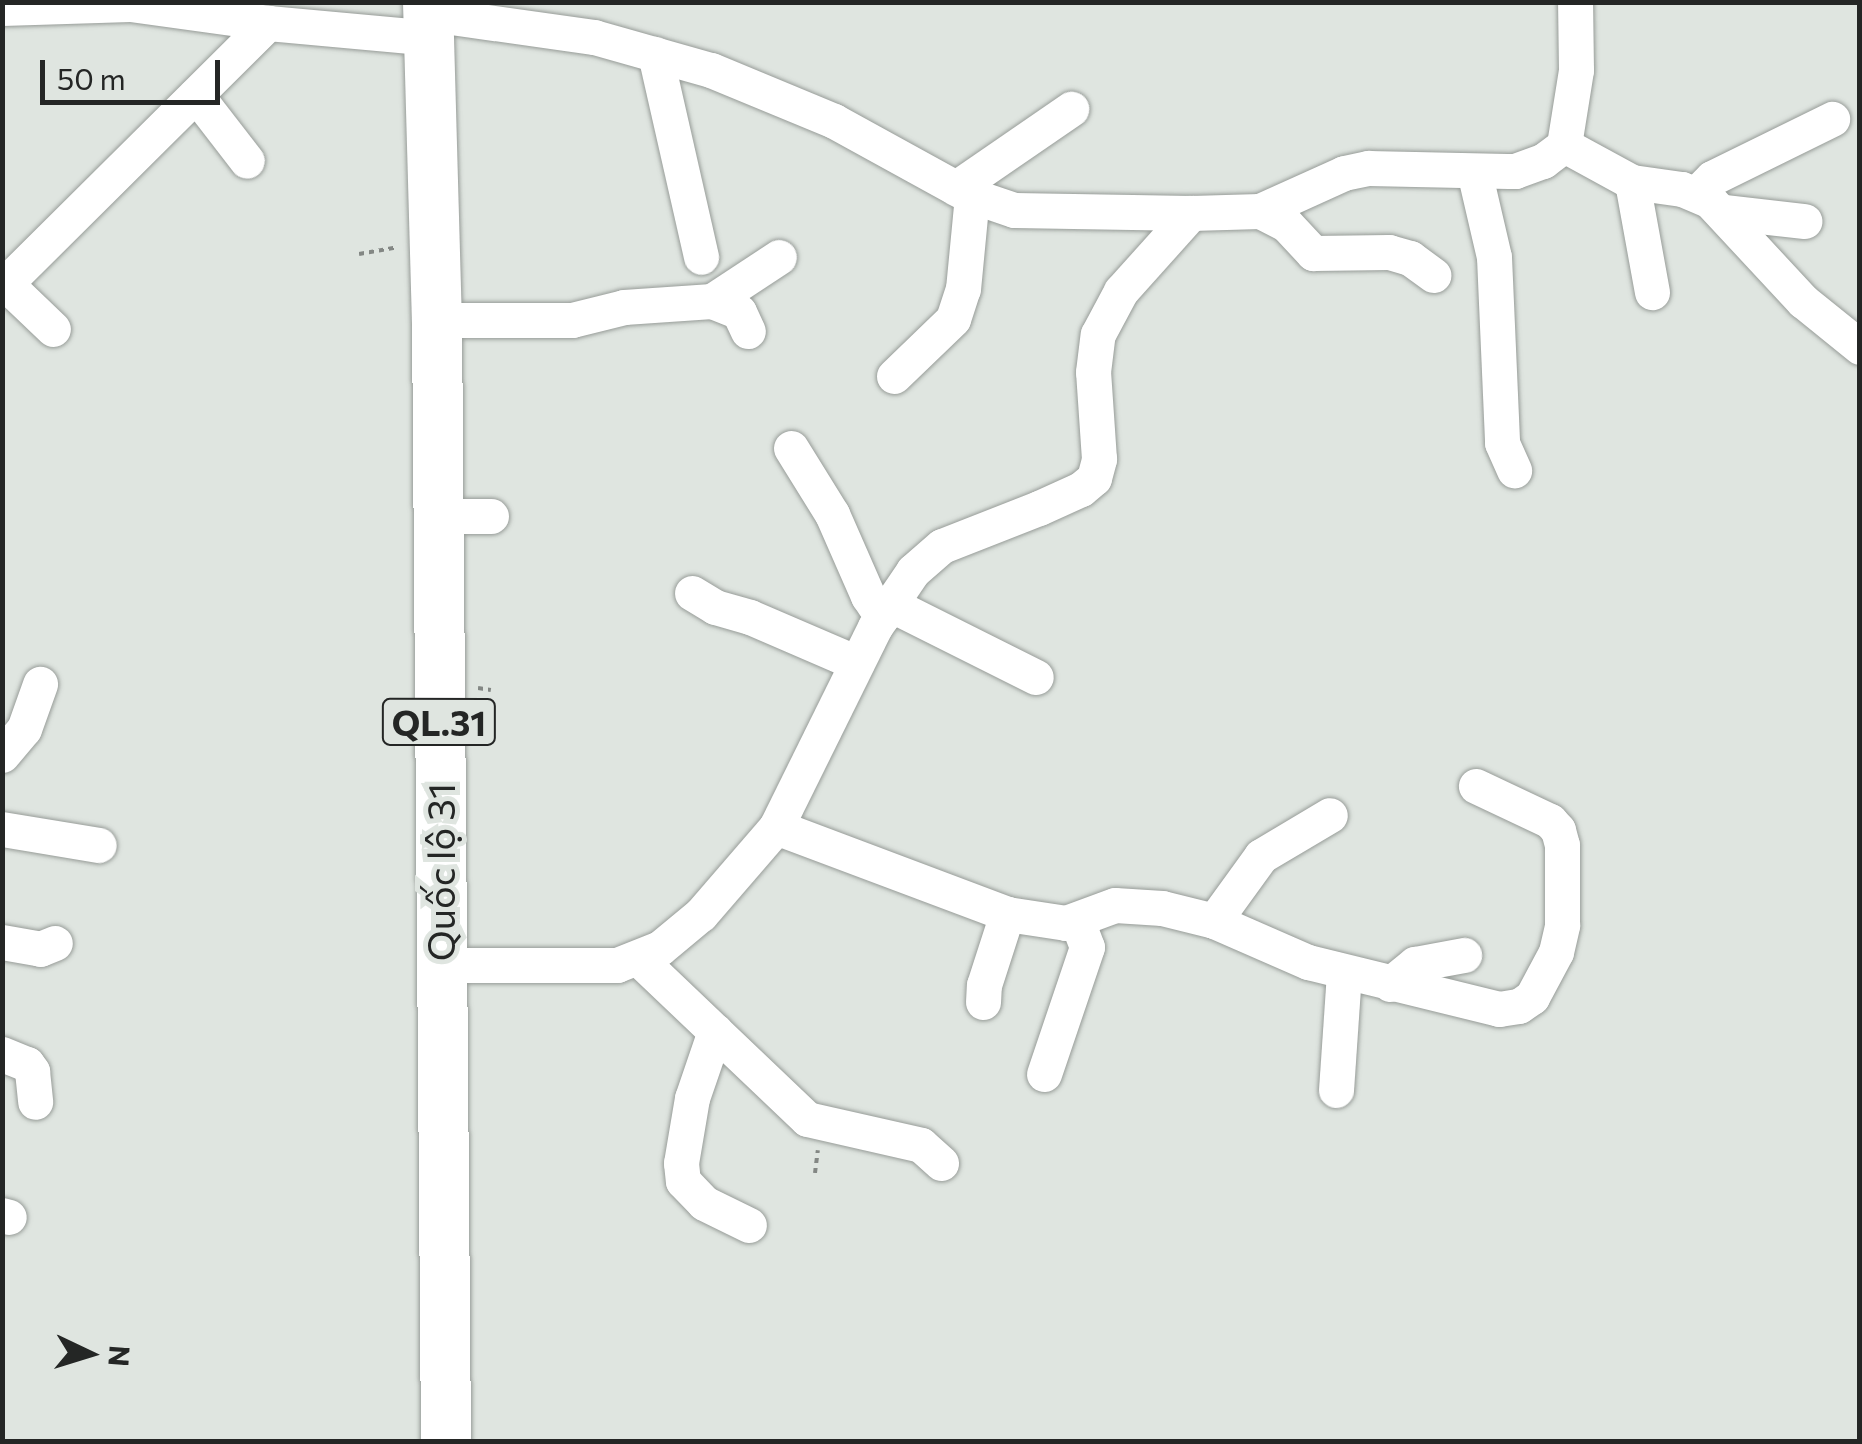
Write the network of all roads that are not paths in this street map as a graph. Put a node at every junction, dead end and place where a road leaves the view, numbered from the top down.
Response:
1 (1575, 2) edge
2 (82, 3) edge
3 (130, 3) edge
4 (2, 8) edge
5 (430, 18) edge
6 (268, 23) junction
7 (655, 54) junction
8 (196, 94) junction
9 (1071, 109) dead end
10 (1832, 119) dead end
11 (1564, 146) junction
12 (247, 161) dead end
13 (1474, 171) junction
14 (1632, 182) junction
15 (964, 192) junction
16 (1710, 202) junction
17 (1260, 210) junction
18 (1191, 213) junction
19 (1804, 221) dead end
20 (702, 257) dead end
21 (779, 257) dead end
22 (1433, 275) dead end
23 (4, 286) edge
24 (1652, 292) dead end
25 (712, 301) junction
26 (436, 320) junction
27 (53, 329) dead end
28 (748, 331) dead end
29 (1860, 347) edge
30 (894, 376) dead end
31 (791, 448) dead end
32 (1514, 470) dead end
33 (437, 516) junction
34 (491, 516) dead end
35 (692, 593) dead end
36 (886, 610) junction
37 (858, 663) junction
38 (1036, 676) dead end
39 (40, 684) dead end
40 (2, 755) edge
41 (1476, 786) dead end
42 (1330, 814) dead end
43 (776, 826) junction
44 (2, 828) edge
45 (99, 845) dead end
46 (1007, 914) junction
47 (1076, 921) junction
48 (1214, 922) junction
49 (2, 942) edge
50 (55, 943) dead end
51 (1464, 954) dead end
52 (638, 958) junction
53 (441, 965) junction
54 (1344, 972) junction
55 (1390, 984) junction
56 (983, 1002) dead end
57 (715, 1031) junction
58 (2, 1054) edge
59 (1044, 1074) dead end
60 (1336, 1090) dead end
61 (35, 1102) dead end
62 (942, 1163) dead end
63 (749, 1225) dead end
64 (446, 1442) edge

1 - 11 street
2 - 3 street
2 - 4 street
3 - 6 street
5 - 6 street
5 - 7 street
5 - 26 highway, Quốc lộ 31 / QL.31
6 - 8 street
7 - 15 street
7 - 20 street
8 - 12 street
8 - 23 street
9 - 15 street
10 - 16 street
11 - 13 street
11 - 14 street
13 - 17 street
13 - 32 street
14 - 16 street
14 - 24 street
15 - 18 street
15 - 30 street
16 - 19 street
16 - 29 street
17 - 18 street
17 - 22 street
18 - 36 street
21 - 25 street
23 - 27 street
25 - 26 street
25 - 28 street
26 - 33 highway, Quốc lộ 31 / QL.31
31 - 36 street
33 - 34 street
33 - 53 highway, Quốc lộ 31 / QL.31
35 - 37 street
36 - 37 street
36 - 38 street
37 - 43 street
39 - 40 street
41 - 55 street
42 - 48 street
43 - 46 street
43 - 52 street
44 - 45 street
46 - 47 street
46 - 56 street
47 - 48 street
47 - 59 street
48 - 54 street
49 - 50 street
51 - 55 street
52 - 53 street
52 - 57 street
53 - 64 highway, Quốc lộ 31 / QL.31
54 - 55 street
54 - 60 street
57 - 62 street
57 - 63 street
58 - 61 street

